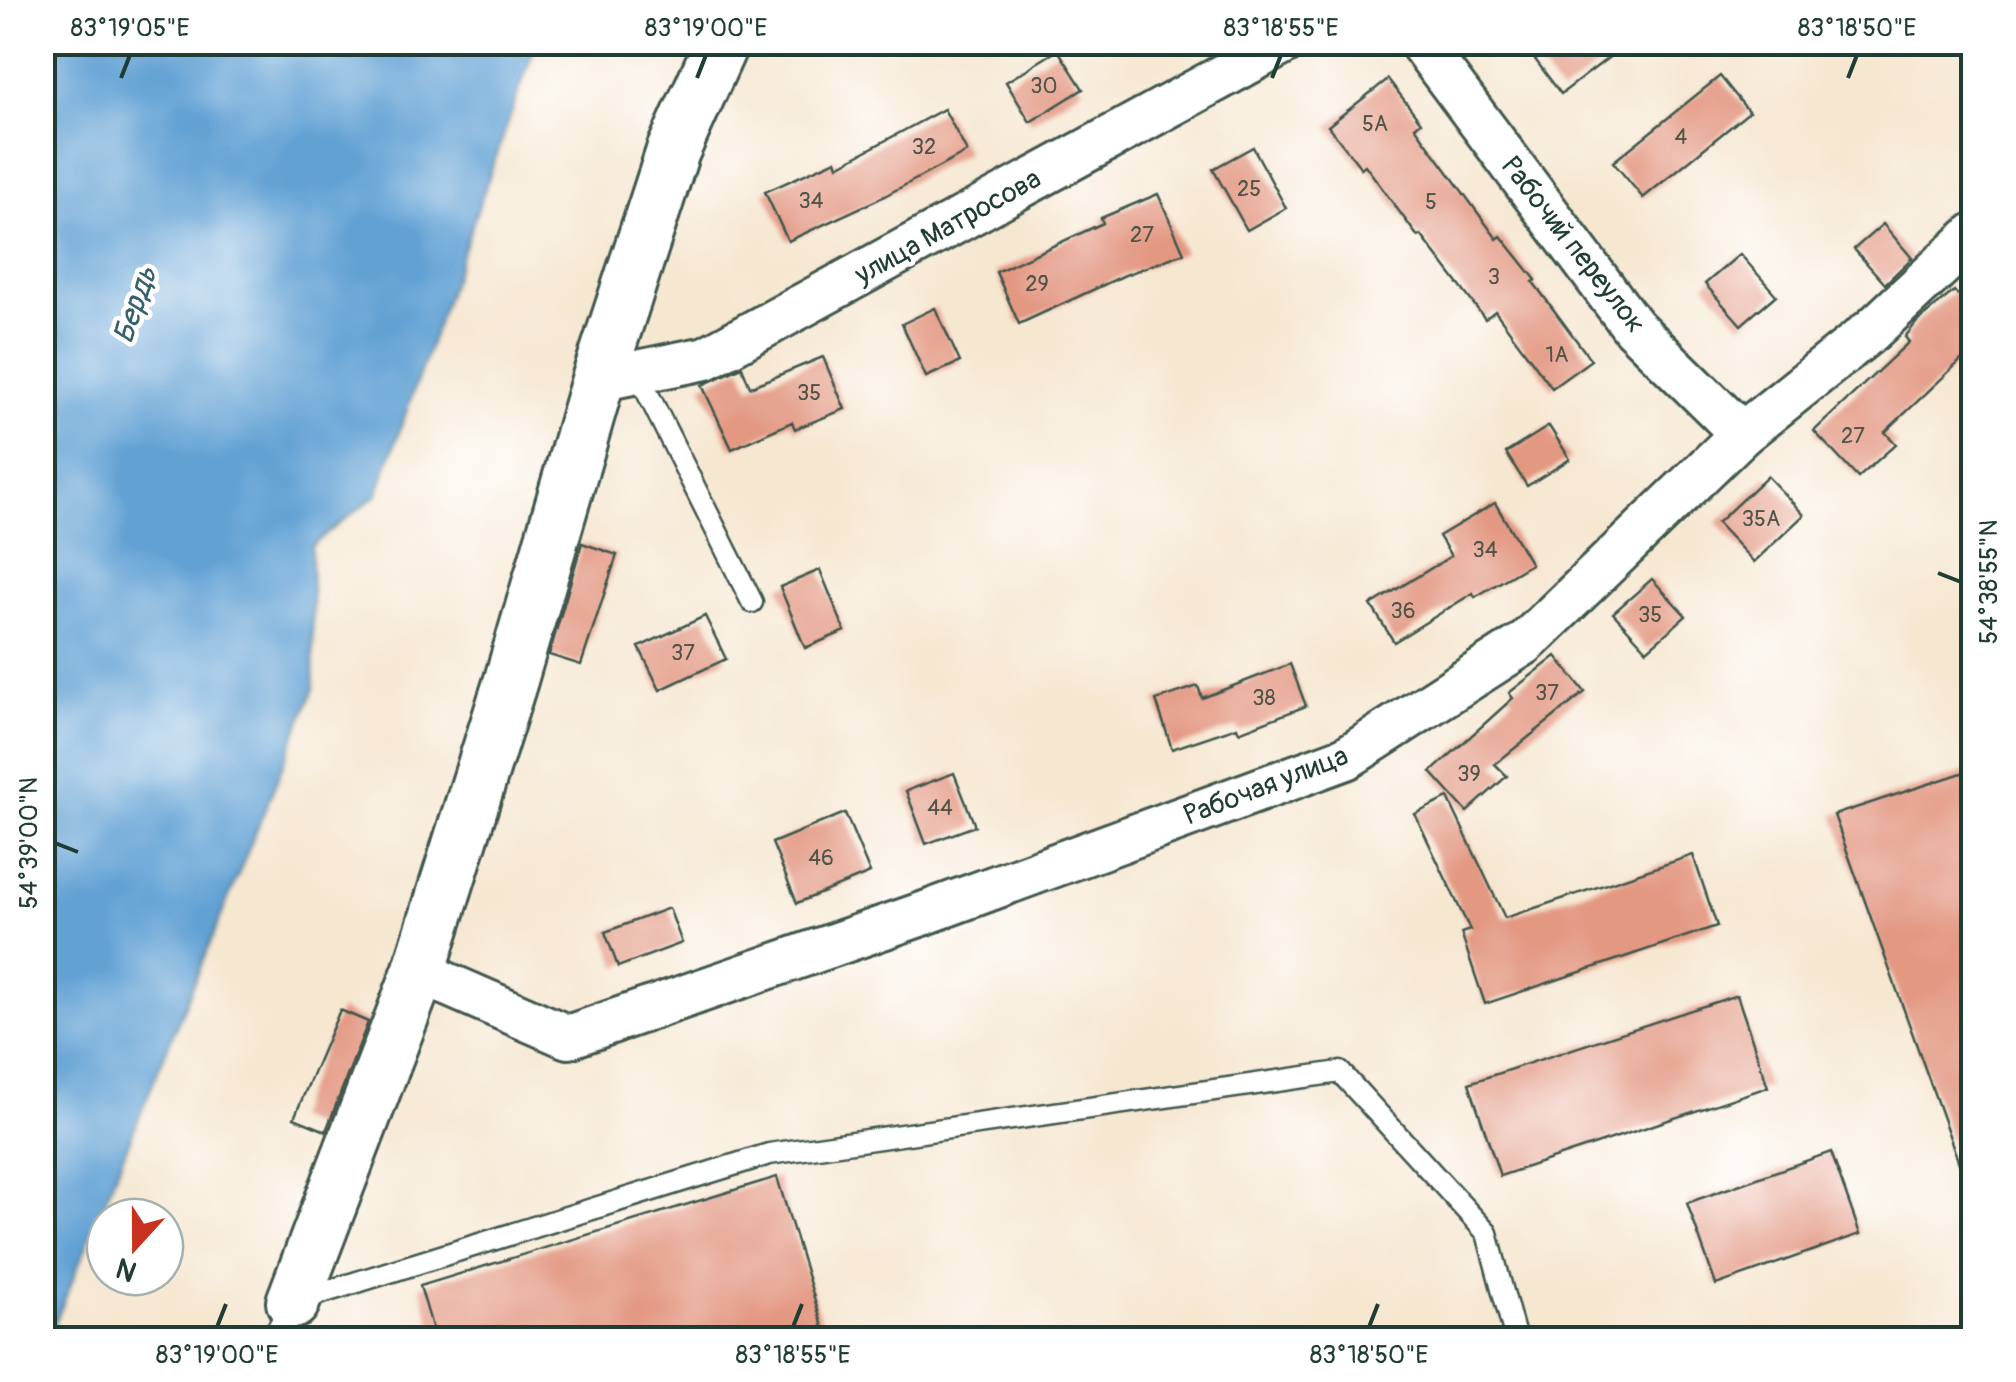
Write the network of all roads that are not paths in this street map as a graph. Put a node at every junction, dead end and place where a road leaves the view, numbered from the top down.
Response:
1 (722, 42) edge
2 (1286, 42) edge
3 (1420, 42) edge
4 (1974, 235) edge
5 (618, 376) junction
6 (1742, 434) junction
7 (752, 602) dead end
8 (419, 972) junction
9 (282, 1320) edge
10 (1516, 1340) edge

1 - 5 street
2 - 5 street, улица Матросова
3 - 6 street, Рабочий переулок
4 - 6 street, Рабочая улица
5 - 7 lane
5 - 8 street
6 - 8 street, Рабочая улица
8 - 9 street
9 - 10 lane

